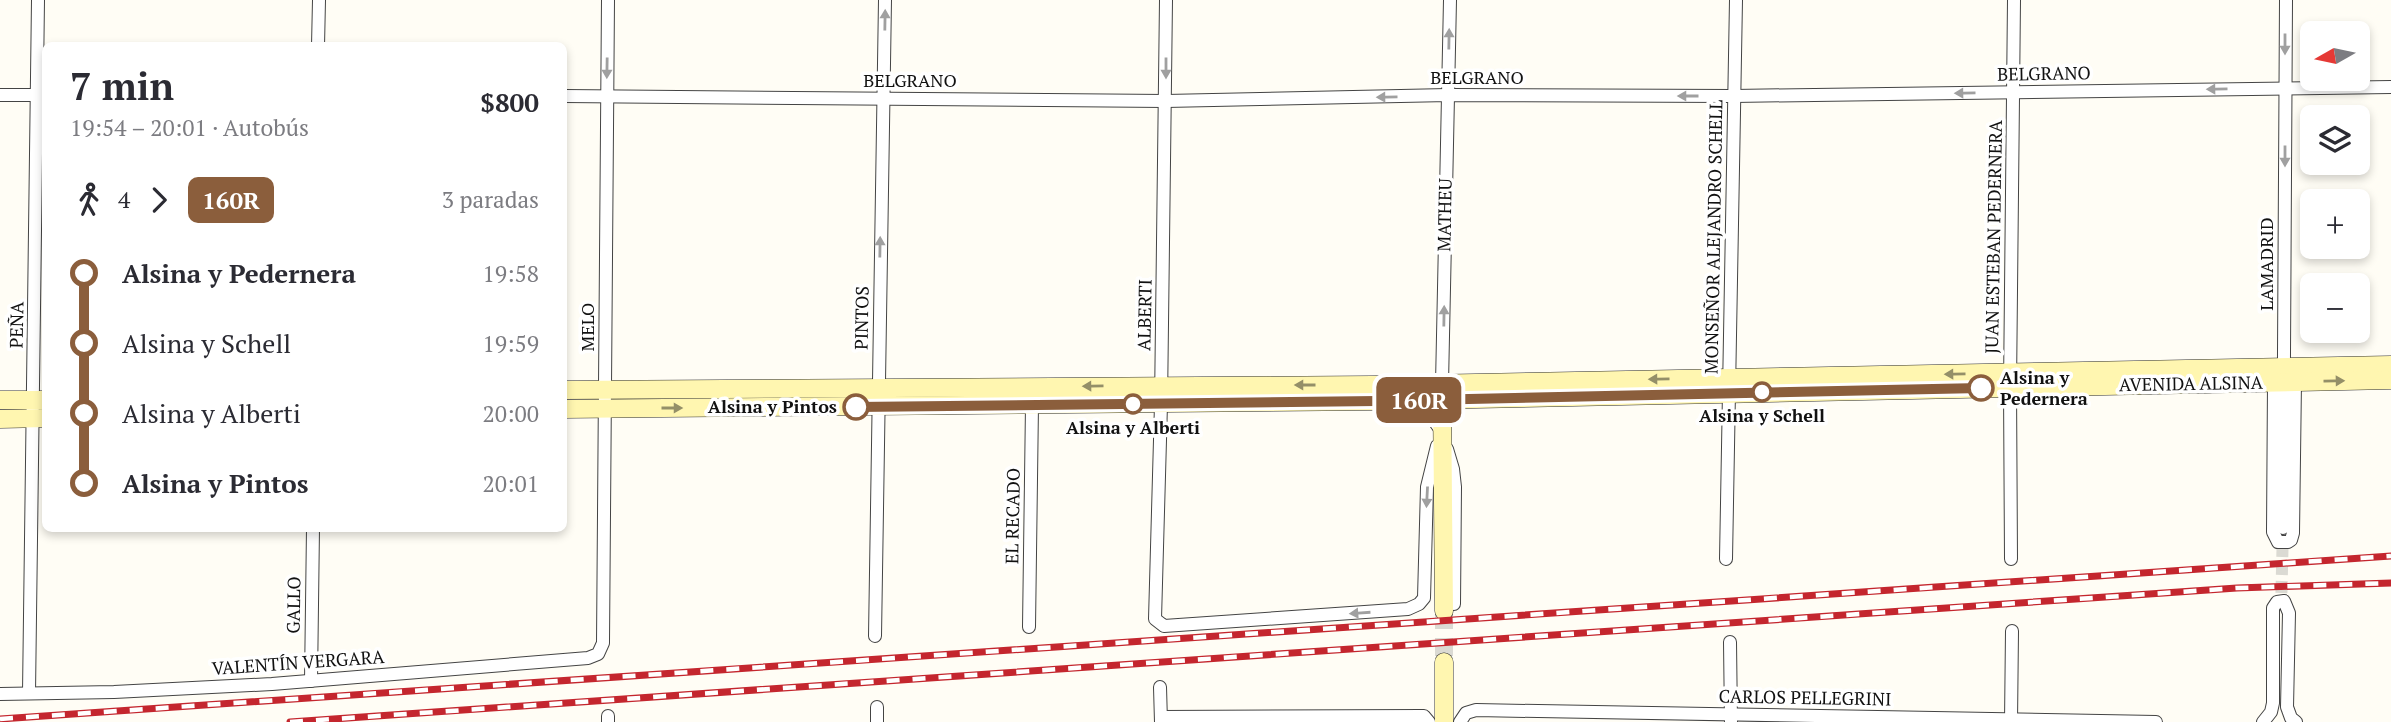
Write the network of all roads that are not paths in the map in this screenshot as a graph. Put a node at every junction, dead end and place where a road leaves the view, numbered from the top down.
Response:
1 (38, 0) edge
2 (318, 0) edge
3 (608, 0) edge
4 (885, 0) edge
5 (1166, 0) edge
6 (1450, 0) edge
7 (1736, 0) edge
8 (2014, 0) edge
9 (2286, 0) edge
10 (318, 42) edge
11 (2391, 87) edge
12 (2285, 88) junction
13 (2013, 92) junction
14 (42, 94) edge
15 (0, 95) edge
16 (1448, 95) junction
17 (567, 96) edge
18 (606, 96) junction
19 (1734, 96) junction
20 (883, 98) junction
21 (1166, 101) junction
22 (2391, 365) edge
23 (2284, 379) junction
24 (2010, 380) junction
25 (2391, 380) edge
26 (1728, 386) junction
27 (605, 389) junction
28 (567, 390) edge
29 (1442, 392) junction
30 (1161, 395) junction
31 (879, 398) junction
32 (1469, 399) junction
33 (0, 400) edge
34 (40, 400) edge
35 (1410, 401) junction
36 (1031, 405) junction
37 (604, 408) junction
38 (567, 409) edge
39 (39, 418) edge
40 (0, 419) edge
41 (1441, 430) junction
42 (2283, 528) tunnel mouth
43 (313, 532) edge
44 (1726, 559) dead end
45 (2011, 559) dead end
46 (1424, 598) joint
47 (1449, 607) tunnel mouth
48 (2281, 611) tunnel mouth
49 (1029, 626) dead end
50 (2012, 631) dead end
51 (875, 636) dead end
52 (1730, 642) dead end
53 (598, 654) joint
54 (1444, 662) tunnel mouth
55 (311, 681) junction
56 (1160, 687) dead end
57 (29, 693) junction
58 (0, 694) edge
59 (877, 706) dead end
60 (1731, 718) edge
61 (1161, 720) edge
62 (2011, 721) edge
63 (877, 722) edge
64 (1429, 722) edge
65 (1444, 722) edge
66 (1460, 722) edge
67 (2156, 722) edge
68 (2263, 722) edge
69 (2280, 722) edge
70 (2296, 722) edge

1 - 14 street, PEÑA
2 - 10 street
3 -> 18 street, MELO
20 -> 4 street, PINTOS
5 -> 21 street, ALBERTI
16 -> 6 street, MATHEU
7 - 19 street, MONSEÑOR ALEJANDRO SCHELL
8 - 13 street, JUAN ESTEBAN PEDERNERA
9 -> 12 street, LAMADRID
11 - 12 street, BELGRANO
12 -> 13 street, BELGRANO
12 -> 23 street, LAMADRID
13 -> 19 street, BELGRANO
13 - 24 street, JUAN ESTEBAN PEDERNERA
14 - 15 street
14 - 34 street, PEÑA
19 -> 16 street, BELGRANO
16 -> 21 street, BELGRANO
29 -> 16 street, MATHEU
17 - 18 street, BELGRANO
18 - 20 street, BELGRANO
18 - 27 street, MELO
19 - 26 street, MONSEÑOR ALEJANDRO SCHELL
20 - 21 street, BELGRANO
31 -> 20 street, PINTOS
21 - 30 street, ALBERTI
22 - 23 main road, AVENIDA ALSINA
23 - 23 street, LAMADRID
23 - 24 main road, AVENIDA ALSINA
23 -> 25 main road, AVENIDA ALSINA
23 - 42 street, LAMADRID
24 - 26 main road, AVENIDA ALSINA
24 - 45 street, JUAN ESTEBAN PEDERNERA
26 -> 29 main road, AVENIDA ALSINA
26 - 32 main road, AVENIDA ALSINA
26 - 44 street, MONSEÑOR ALEJANDRO SCHELL
27 - 28 main road, AVENIDA ALSINA
27 - 31 main road, AVENIDA ALSINA
27 - 37 street, MELO
29 -> 30 main road, AVENIDA ALSINA
29 - 32 main road, AVENIDA ALSINA
29 - 35 main road, AVENIDA ALSINA
29 - 41 main road, MATHEU
30 -> 31 main road, AVENIDA ALSINA
30 - 35 main road, AVENIDA ALSINA
30 - 36 main road, AVENIDA ALSINA
46 -> 30 street, ALBERTI
31 - 36 main road, AVENIDA ALSINA
37 -> 31 main road, AVENIDA ALSINA
31 - 51 street, PINTOS
32 - 41 street, MATHEU
33 - 34 main road
34 - 39 street, PEÑA
35 - 41 street
36 - 49 street, EL RECADO
37 - 38 main road, AVENIDA ALSINA
37 - 53 street, MELO
39 - 40 main road
39 - 57 street, PEÑA
41 -> 46 street, MATHEU
41 - 47 main road, MATHEU
43 - 55 street, GALLO
48 - 69 street
50 - 62 street
52 - 60 street
53 - 55 street, VALENTÍN VERGARA
54 - 65 main road
55 - 57 street, VALENTÍN VERGARA
56 - 61 street
57 - 58 street, VALENTÍN VERGARA
59 - 63 street
60 - 62 street, CARLOS PELLEGRINI
60 - 66 street, CARLOS PELLEGRINI
61 - 64 street
62 - 67 street, CARLOS PELLEGRINI
68 - 70 street

